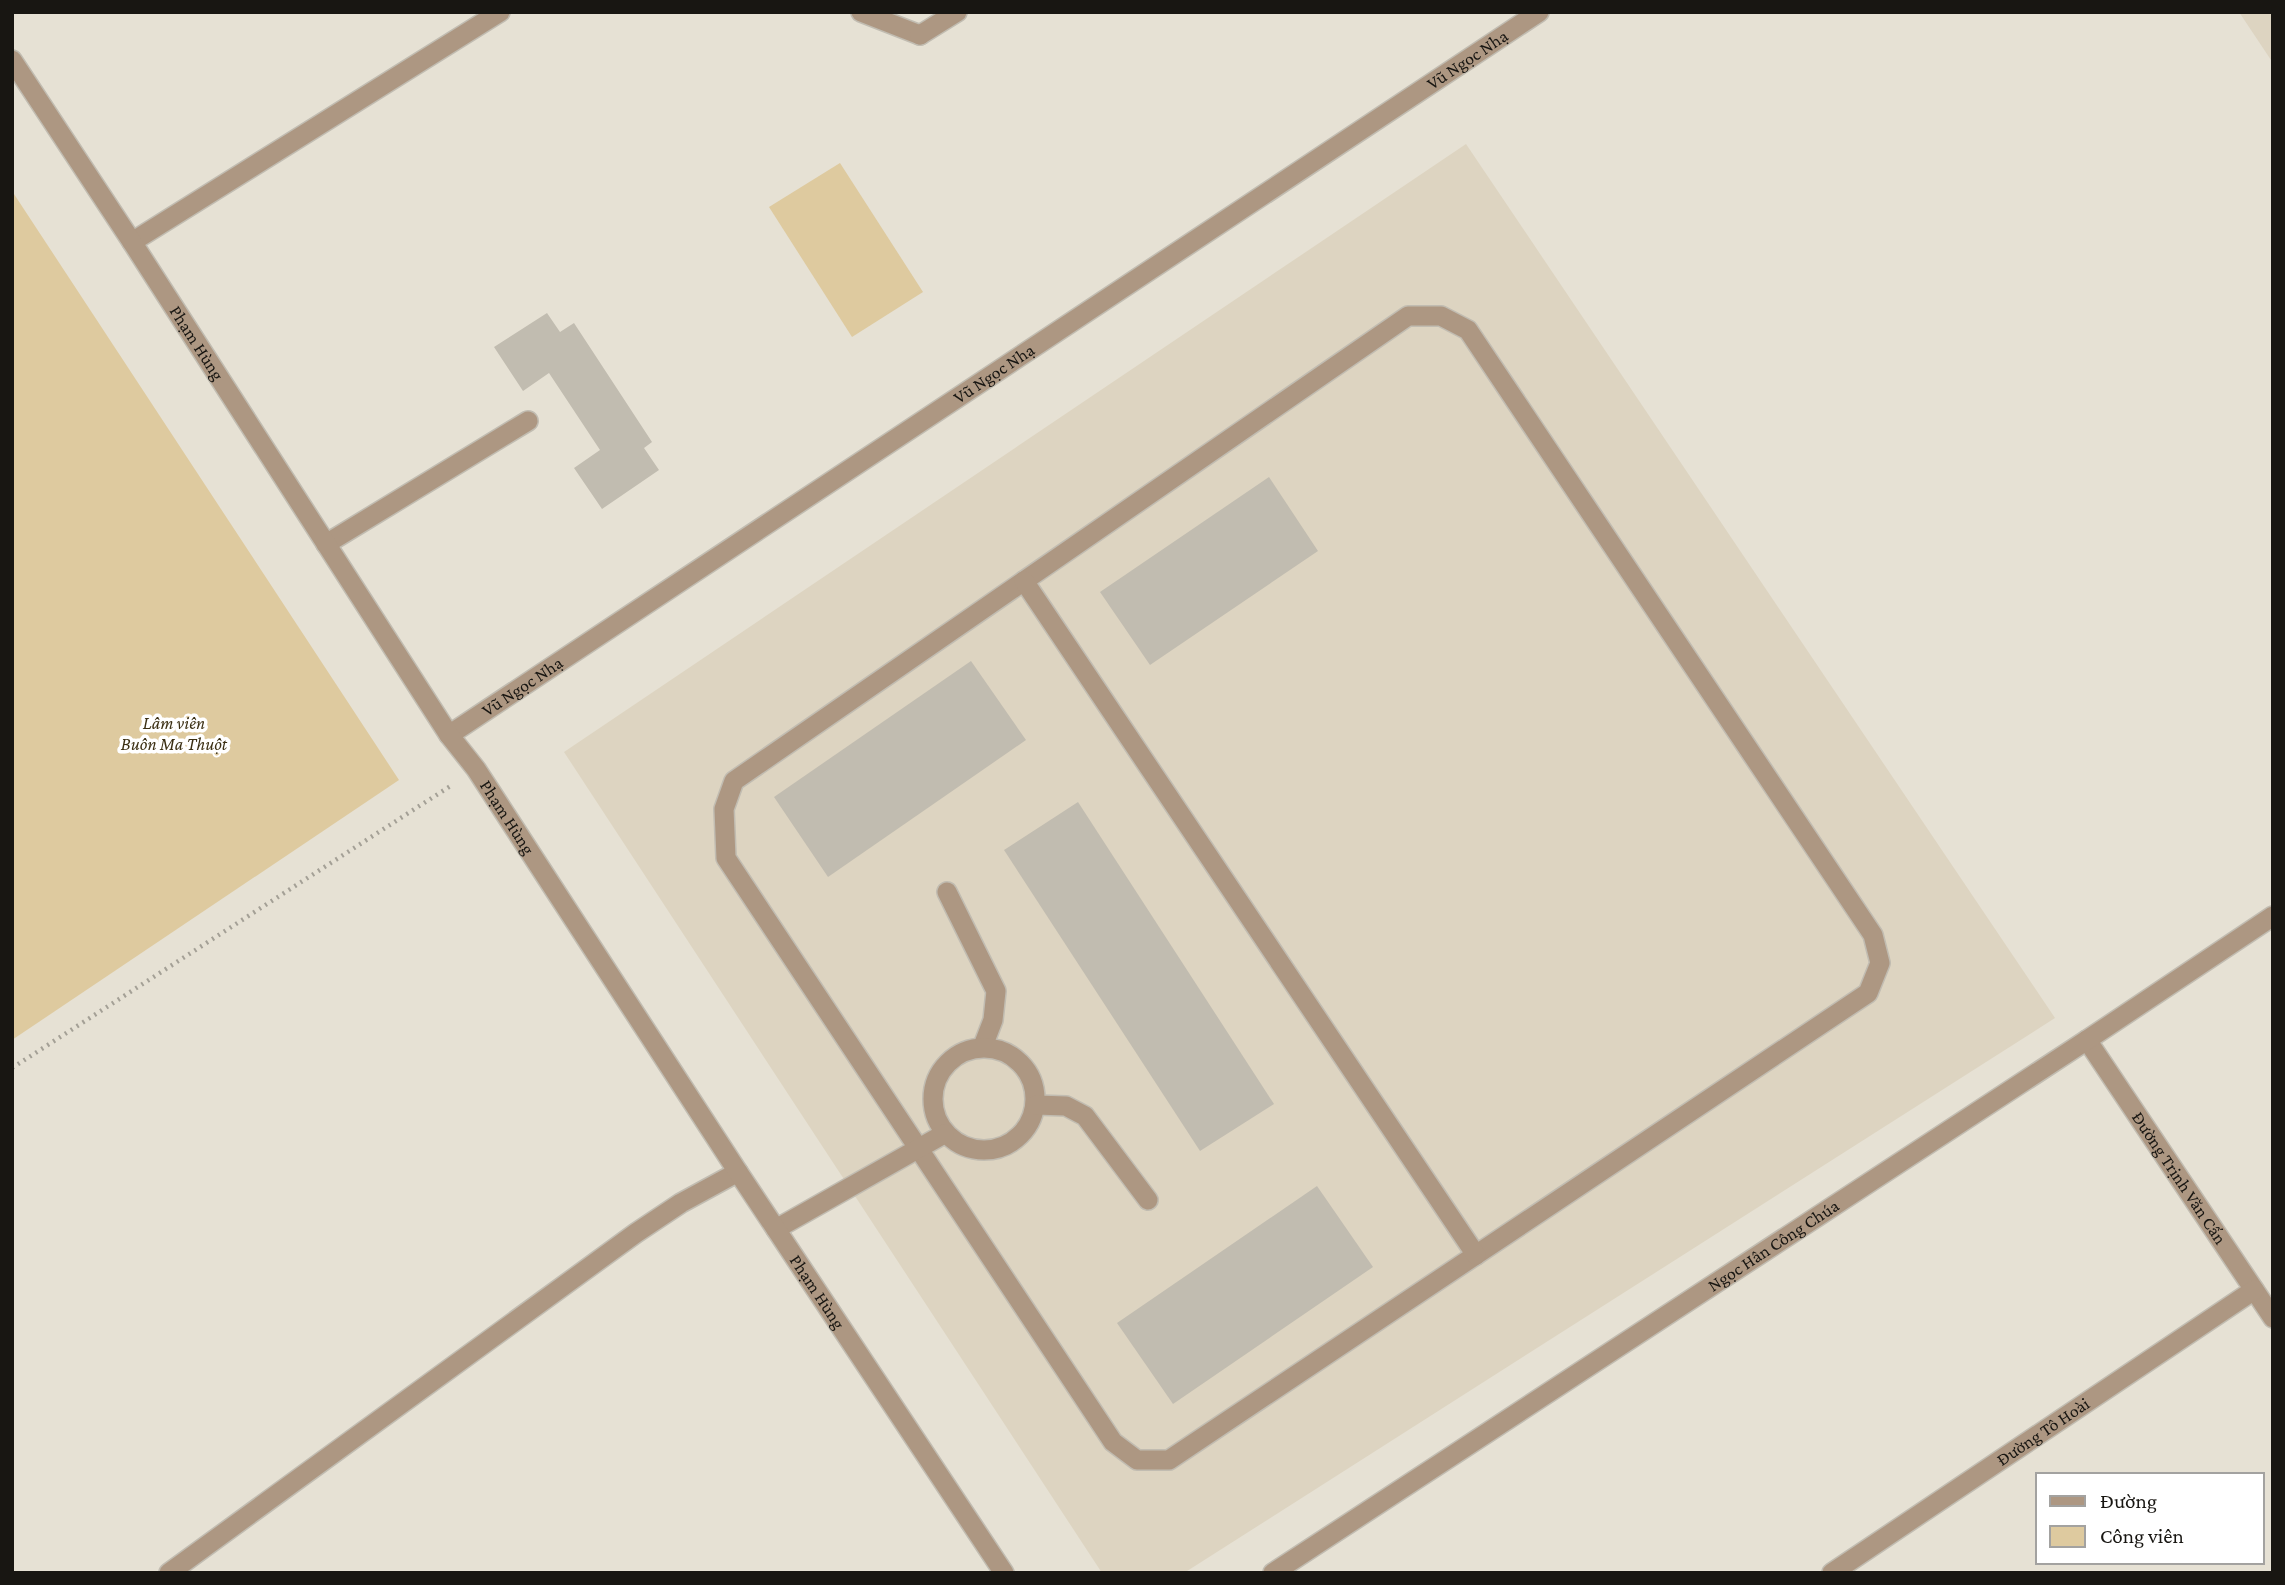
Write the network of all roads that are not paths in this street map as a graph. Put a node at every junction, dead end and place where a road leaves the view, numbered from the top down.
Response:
1 (500, 12) edge
2 (861, 12) edge
3 (896, 12) edge
4 (957, 12) edge
5 (1539, 12) edge
6 (920, 35) junction
7 (12, 60) edge
8 (132, 242) junction
9 (528, 421) dead end
10 (326, 544) junction
11 (1024, 581) junction
12 (449, 735) junction
13 (947, 892) dead end
14 (2273, 916) edge
15 (2087, 1040) junction
16 (983, 1046) junction
17 (1036, 1105) junction
18 (944, 1134) junction
19 (918, 1149) junction
20 (738, 1172) junction
21 (1148, 1200) dead end
22 (776, 1229) junction
23 (1476, 1255) junction
24 (2254, 1290) junction
25 (2273, 1318) edge
26 (169, 1573) edge
27 (1003, 1573) edge
28 (1273, 1573) edge
29 (1832, 1573) edge

1 - 8 street
2 - 6 street
3 - 6 street
4 - 6 street
5 - 12 street, Vũ Ngọc Nhạ
7 - 8 street, Phạm Hùng
8 - 10 street, Phạm Hùng
9 - 10 street
10 - 12 street, Phạm Hùng
11 - 19 street
11 - 23 street
11 - 23 street
12 - 20 street, Phạm Hùng
13 - 16 street
14 - 15 street, Ngọc Hân Công Chúa
15 - 24 street, Đường Trịnh Văn Cấn
15 - 28 street, Ngọc Hân Công Chúa
16 - 17 street
16 - 18 street
17 - 18 street
17 - 21 street
18 - 19 street
19 - 22 street
19 - 23 street
20 - 22 street, Phạm Hùng
20 - 26 street
22 - 27 street, Phạm Hùng
24 - 25 street, Đường Trịnh Văn Cấn
24 - 29 street, Đường Tô Hoài

